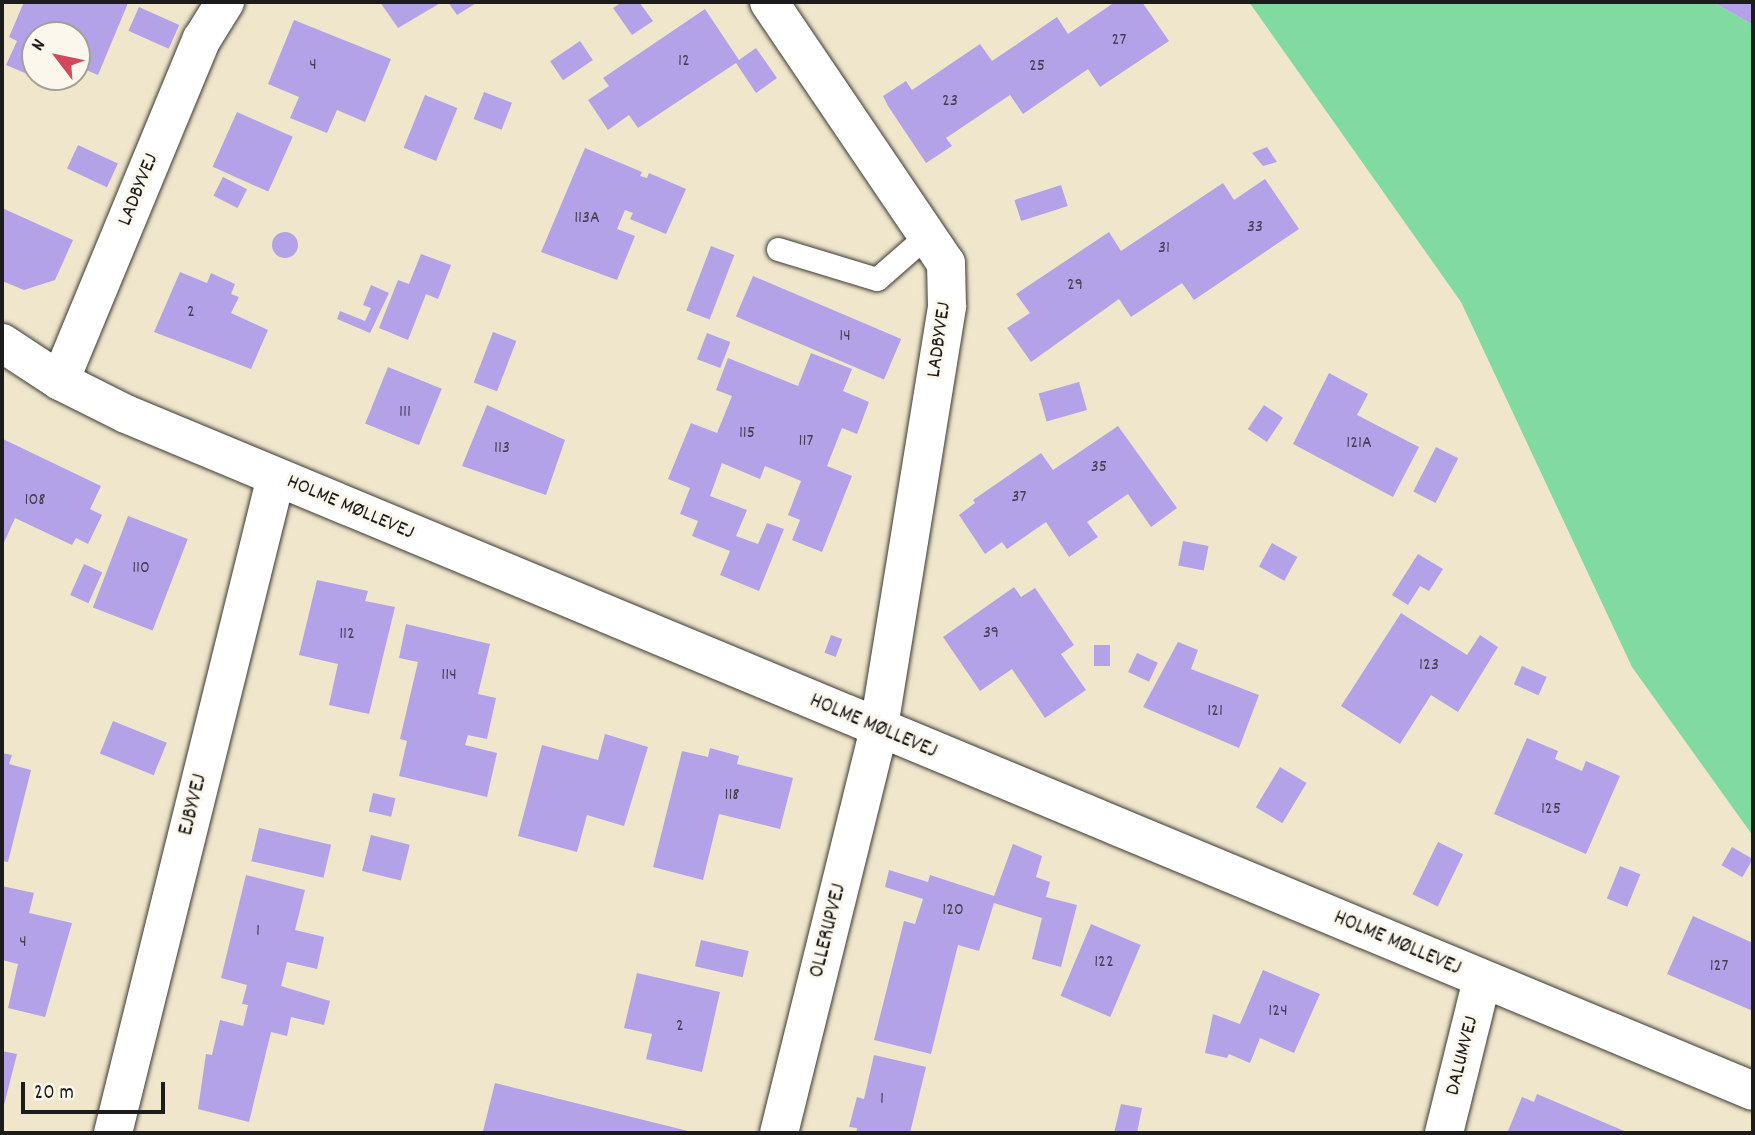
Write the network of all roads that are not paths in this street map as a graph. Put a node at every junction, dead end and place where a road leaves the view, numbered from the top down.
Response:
1 (225, 2) edge
2 (769, 2) edge
3 (927, 235) junction
4 (778, 249) dead end
5 (2, 343) edge
6 (60, 381) junction
7 (276, 477) junction
8 (879, 729) junction
9 (1482, 980) junction
10 (1753, 1091) edge
11 (113, 1133) edge
12 (779, 1133) edge
13 (1444, 1133) edge

1 - 6 street, LADBYVEJ
2 - 3 street, LADBYVEJ
3 - 4 lane
3 - 8 street, LADBYVEJ
5 - 6 street, HOLME MØLLEVEJ
6 - 7 street, HOLME MØLLEVEJ
7 - 8 street, HOLME MØLLEVEJ
7 - 11 street, EJBYVEJ
8 - 9 street, HOLME MØLLEVEJ
8 - 12 street, OLLERUPVEJ
9 - 10 street, HOLME MØLLEVEJ
9 - 13 street, DALUMVEJ

